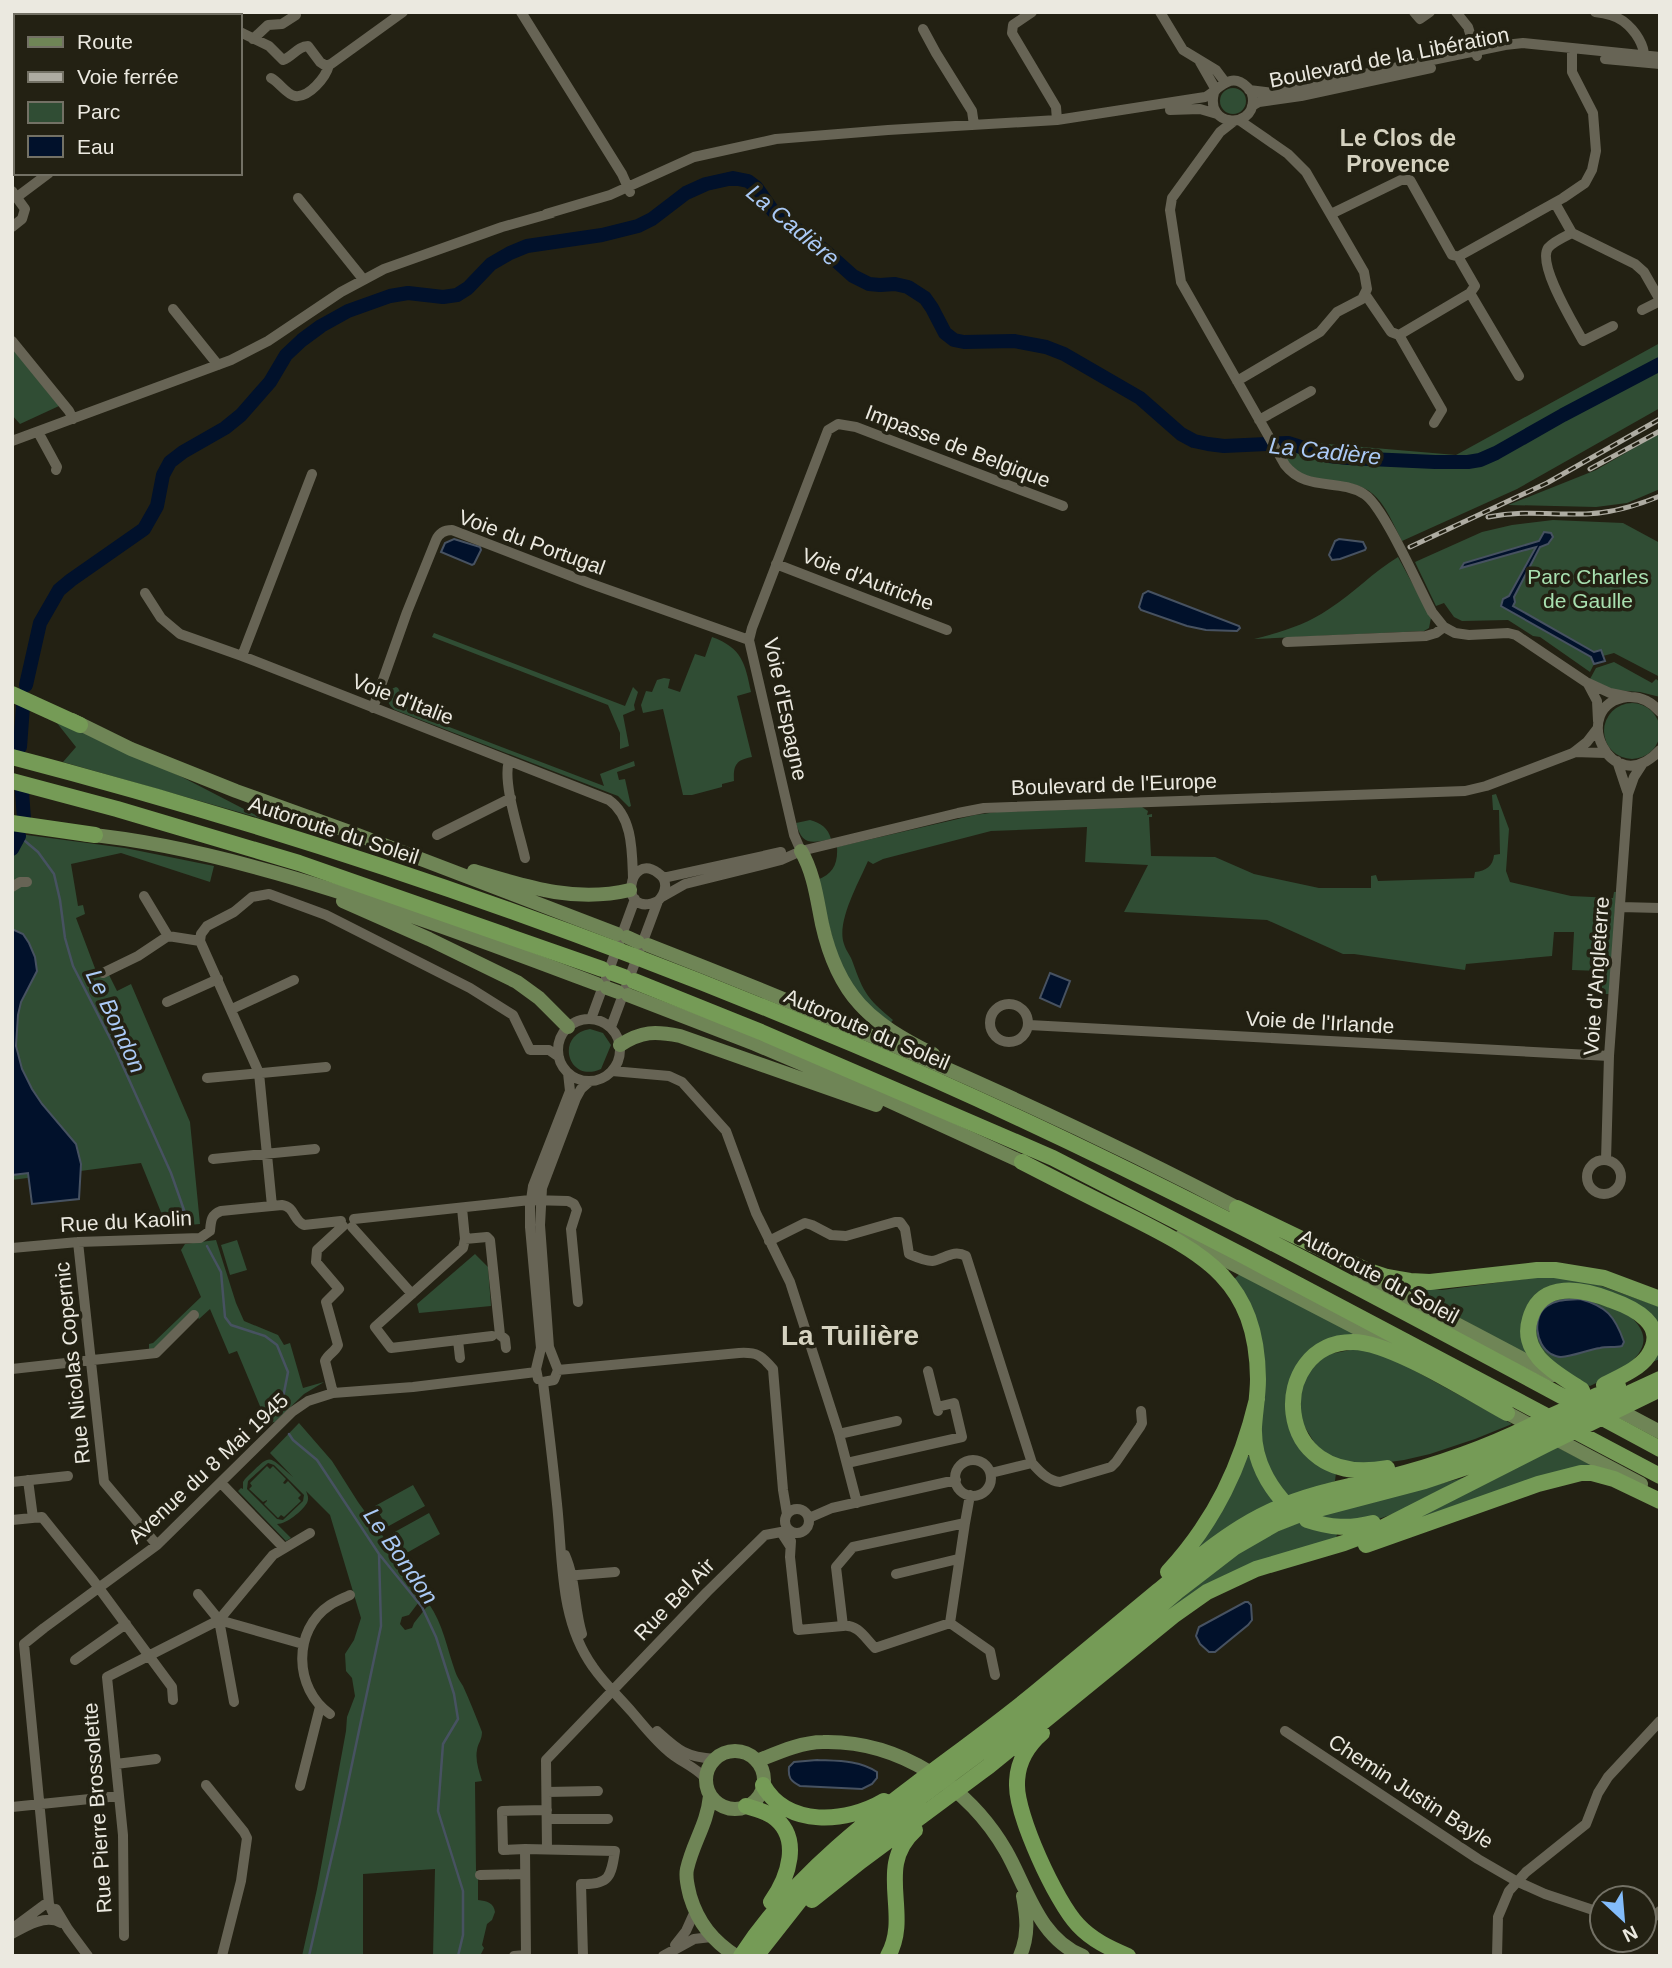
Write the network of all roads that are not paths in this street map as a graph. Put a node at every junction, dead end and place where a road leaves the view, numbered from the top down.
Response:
1 (403, 12) edge
2 (1032, 12) edge
3 (1160, 12) edge
4 (1414, 12) edge
5 (1430, 12) edge
6 (1456, 12) edge
7 (1595, 12) edge
8 (522, 13) edge
9 (296, 15) dead end
10 (1620, 17) edge
11 (923, 29) dead end
12 (242, 34) edge
13 (253, 39) junction
14 (1572, 52) junction
15 (1476, 54) junction
16 (1660, 57) edge
17 (1644, 60) junction
18 (1660, 64) edge
19 (329, 65) junction
20 (271, 78) dead end
21 (1218, 88) junction
22 (1250, 90) junction
23 (1132, 110) junction
24 (1219, 116) junction
25 (1243, 116) junction
26 (1057, 120) junction
27 (974, 125) junction
28 (1220, 132) junction
29 (46, 175) edge
30 (629, 191) junction
31 (15, 194) edge
32 (298, 198) dead end
33 (1555, 203) junction
34 (1331, 214) junction
35 (12, 227) edge
36 (1572, 233) junction
37 (1460, 257) junction
38 (363, 279) junction
39 (1470, 293) junction
40 (1365, 294) junction
41 (1660, 300) edge
42 (173, 309) dead end
43 (1642, 310) dead end
44 (1613, 326) dead end
45 (1399, 335) junction
46 (12, 341) edge
47 (218, 365) junction
48 (1519, 376) dead end
49 (1237, 381) junction
50 (1311, 391) dead end
51 (73, 419) junction
52 (1259, 420) junction
53 (1434, 423) dead end
54 (838, 424) joint
55 (38, 432) junction
56 (12, 442) edge
57 (56, 470) dead end
58 (313, 474) dead end
59 (1063, 506) dead end
60 (776, 564) junction
61 (145, 593) dead end
62 (1444, 627) junction
63 (947, 630) dead end
64 (749, 640) junction
65 (1287, 642) dead end
66 (242, 656) junction
67 (1586, 682) junction
68 (12, 687) edge
69 (12, 694) edge
70 (1630, 697) junction
71 (1654, 702) edge
72 (373, 708) junction
73 (1660, 712) edge
74 (80, 725) junction
75 (1598, 726) junction
76 (1660, 750) edge
77 (1573, 752) junction
78 (1606, 753) junction
79 (12, 757) edge
80 (509, 761) junction
81 (1617, 761) junction
82 (1643, 763) junction
83 (12, 780) edge
84 (1628, 794) junction
85 (511, 798) junction
86 (20, 826) edge
87 (350, 832) junction
88 (95, 835) joint
89 (437, 835) dead end
90 (632, 851) junction
91 (802, 851) junction
92 (525, 858) dead end
93 (240, 863) junction
94 (650, 869) junction
95 (663, 878) junction
96 (27, 882) dead end
97 (12, 887) edge
98 (633, 889) junction
99 (144, 896) dead end
100 (660, 899) junction
101 (1620, 907) junction
102 (1660, 908) edge
103 (168, 936) junction
104 (200, 941) junction
105 (103, 974) dead end
106 (218, 979) junction
107 (294, 980) dead end
108 (615, 982) junction
109 (167, 1002) dead end
110 (232, 1009) junction
111 (591, 1019) junction
112 (1029, 1025) dead end
113 (568, 1027) junction
114 (611, 1027) junction
115 (559, 1043) junction
116 (549, 1050) junction
117 (620, 1051) junction
118 (1609, 1056) junction
119 (559, 1057) junction
120 (326, 1067) dead end
121 (612, 1071) junction
122 (637, 1072) junction
123 (259, 1073) junction
124 (568, 1073) junction
125 (207, 1078) dead end
126 (590, 1081) junction
127 (1059, 1119) junction
128 (989, 1148) junction
129 (315, 1149) dead end
130 (268, 1154) junction
131 (214, 1159) dead end
132 (1606, 1160) dead end
133 (1022, 1162) junction
134 (536, 1201) junction
135 (272, 1206) junction
136 (462, 1208) junction
137 (1237, 1208) junction
138 (347, 1223) junction
139 (465, 1239) junction
140 (769, 1241) junction
141 (78, 1242) junction
142 (12, 1248) edge
143 (412, 1294) junction
144 (1660, 1299) edge
145 (578, 1302) dead end
146 (194, 1315) dead end
147 (496, 1336) junction
148 (458, 1340) junction
149 (506, 1348) dead end
150 (460, 1358) dead end
151 (90, 1360) junction
152 (557, 1367) junction
153 (1660, 1368) edge
154 (12, 1369) edge
155 (537, 1369) junction
156 (928, 1371) dead end
157 (1660, 1379) edge
158 (543, 1382) junction
159 (1583, 1390) junction
160 (1660, 1391) edge
161 (333, 1393) junction
162 (1614, 1395) junction
163 (1257, 1399) junction
164 (1141, 1411) dead end
165 (1507, 1412) junction
166 (897, 1421) dead end
167 (1660, 1432) edge
168 (839, 1434) junction
169 (1530, 1436) junction
170 (1660, 1449) edge
171 (1032, 1462) junction
172 (847, 1463) junction
173 (990, 1473) junction
174 (1491, 1473) junction
175 (68, 1476) dead end
176 (1660, 1476) edge
177 (28, 1480) junction
178 (956, 1480) junction
179 (12, 1482) edge
180 (220, 1483) junction
181 (783, 1490) junction
182 (1660, 1494) edge
183 (970, 1495) junction
184 (1282, 1500) dead end
185 (1660, 1501) edge
186 (857, 1503) junction
187 (804, 1513) junction
188 (786, 1516) junction
189 (33, 1518) junction
190 (1270, 1519) junction
191 (12, 1520) edge
192 (1307, 1520) dead end
193 (965, 1523) junction
194 (795, 1532) junction
195 (310, 1533) dead end
196 (765, 1535) junction
197 (158, 1545) junction
198 (283, 1547) junction
199 (790, 1552) junction
200 (958, 1559) junction
201 (615, 1572) dead end
202 (896, 1574) dead end
203 (568, 1576) junction
204 (1219, 1586) junction
205 (99, 1588) junction
206 (198, 1594) dead end
207 (350, 1595) dead end
208 (219, 1620) junction
209 (950, 1623) junction
210 (126, 1624) junction
211 (843, 1626) junction
212 (1154, 1632) junction
213 (12, 1639) edge
214 (24, 1644) junction
215 (303, 1644) junction
216 (149, 1656) junction
217 (75, 1660) dead end
218 (1067, 1667) junction
219 (995, 1675) dead end
220 (612, 1690) junction
221 (173, 1700) dead end
222 (234, 1702) dead end
223 (628, 1707) junction
224 (1660, 1721) edge
225 (1285, 1731) dead end
226 (156, 1759) dead end
227 (715, 1759) junction
228 (757, 1761) junction
229 (116, 1764) junction
230 (989, 1766) junction
231 (706, 1779) junction
232 (763, 1785) junction
233 (206, 1786) dead end
234 (300, 1786) dead end
235 (598, 1791) dead end
236 (547, 1792) junction
237 (119, 1796) junction
238 (710, 1796) junction
239 (39, 1804) junction
240 (746, 1806) junction
241 (12, 1807) edge
242 (547, 1814) junction
243 (608, 1819) dead end
244 (525, 1849) junction
245 (547, 1849) junction
246 (480, 1875) dead end
247 (525, 1879) junction
248 (1020, 1881) junction
249 (1516, 1881) junction
250 (50, 1904) junction
251 (1588, 1908) edge
252 (695, 1910) junction
253 (56, 1920) junction
254 (26, 1926) junction
255 (12, 1928) edge
256 (68, 1929) junction
257 (12, 1934) edge
258 (124, 1936) dead end
259 (711, 1937) junction
260 (758, 1946) edge
261 (667, 1953) edge
262 (88, 1956) edge
263 (222, 1956) edge
264 (514, 1956) edge
265 (583, 1956) edge
266 (737, 1956) edge
267 (888, 1956) edge
268 (1020, 1956) edge
269 (1083, 1956) edge
270 (1128, 1956) edge
271 (1497, 1956) edge

1 - 19 street
2 - 26 street
3 - 21 street
4 - 5 street
6 - 15 street
7 - 10 street
8 - 30 street
9 - 13 street
10 - 17 street
11 - 27 street
12 - 13 street
13 - 19 street
14 - 15 street, Boulevard de la Libération
14 - 17 street, Boulevard de la Libération
14 - 33 street
15 - 22 street, Boulevard de la Libération
15 - 25 street, Boulevard de la Libération
16 - 17 street, Boulevard de la Libération
17 - 18 street, Boulevard de la Libération
19 - 20 street
21 - 22 street, Boulevard de la Libération
21 - 23 street, Boulevard de la Libération
21 - 24 street
22 - 25 street, Boulevard de la Libération
23 - 24 street, Boulevard de la Libération
23 - 26 street, Boulevard de la Libération
24 - 25 street, Boulevard de la Libération
24 - 28 street
25 - 28 street
25 - 34 street
26 - 27 street, Boulevard de la Libération
27 - 30 street, Boulevard de la Libération
28 - 49 street
29 - 31 street
30 - 38 street, Boulevard de la Libération
31 - 35 street
32 - 38 street
33 - 36 street
33 - 37 street
34 - 37 street
34 - 40 street
36 - 41 street
36 - 44 street
37 - 39 street
38 - 47 street, Boulevard de la Libération
39 - 45 street
39 - 48 street
40 - 45 street
40 - 49 street
41 - 43 street
42 - 47 street
45 - 53 street
46 - 51 street
47 - 51 street, Boulevard de la Libération
49 - 52 street
50 - 52 street
51 - 55 street, Boulevard de la Libération
52 - 62 street
54 - 59 street, Impasse de Belgique
54 - 60 street, Voie d'Espagne
55 - 56 street, Boulevard de la Libération
55 - 57 street
58 - 66 street
60 - 63 street, Voie d'Autriche
60 - 64 street, Voie d'Espagne
61 - 66 street, Voie d'Italie
62 - 65 street
62 - 67 street
64 - 72 street, Voie du Portugal
64 - 91 street, Voie d'Espagne
66 - 72 street, Voie d'Italie
67 - 70 street
67 - 75 street
68 - 74 main road
69 - 74 highway
70 - 71 street
70 - 75 street, Boulevard de l'Europe
71 - 73 street
72 - 80 street, Voie d'Italie
74 - 87 main road
75 - 77 street, Boulevard de l'Europe
75 - 78 street
76 - 82 street
77 - 78 street, Boulevard de l'Europe
77 - 91 street, Boulevard de l'Europe
78 - 81 street
79 - 170 highway, Autoroute du Soleil
80 - 85 street
80 - 90 street, Voie d'Italie
81 - 82 street
81 - 84 street, Voie d'Angleterre
82 - 84 street, Voie d'Angleterre
83 - 108 highway, Autoroute du Soleil
84 - 101 street, Voie d'Angleterre
85 - 89 street
85 - 92 street
86 - 88 highway
87 - 98 main road
87 - 127 main road
88 - 93 main road
90 - 94 street
90 - 98 street, Voie d'Italie
91 - 95 street
91 - 100 street, Boulevard de l'Europe
91 - 127 main road
93 - 108 main road
93 - 113 main road
94 - 95 street
94 - 98 street
95 - 100 street
96 - 97 street
98 - 100 street
98 - 111 street
99 - 103 street
100 - 114 street
101 - 102 street
101 - 118 street, Voie d'Angleterre
103 - 104 street
103 - 105 street
104 - 106 street
104 - 116 street
106 - 109 street
106 - 110 street
107 - 110 street
108 - 128 main road
108 - 176 highway, Autoroute du Soleil
110 - 123 street
111 - 113 street
111 - 114 street
112 - 118 street, Voie de l'Irlande
113 - 115 street
114 - 117 street
115 - 116 street
115 - 119 street
116 - 119 street
117 - 121 street
117 - 122 street
117 - 128 main road
118 - 132 street, Voie d'Angleterre
119 - 124 street
120 - 123 street
121 - 122 street
121 - 126 street
122 - 140 street
123 - 125 street
123 - 130 street
124 - 126 street
124 - 134 street
126 - 134 street
127 - 137 main road
128 - 133 main road
129 - 130 street
130 - 131 street
130 - 135 street
133 - 163 highway
133 - 165 main road
134 - 136 street
134 - 145 street
134 - 152 street
134 - 155 street
135 - 138 street
135 - 141 street, Rue du Kaolin
136 - 138 street
136 - 139 street
137 - 144 highway
137 - 159 main road
138 - 143 street
138 - 161 street
139 - 143 street
139 - 147 street
140 - 168 street
140 - 171 street
141 - 142 street, Rue du Kaolin
141 - 151 street, Rue Nicolas Copernic
143 - 148 street
146 - 151 street
147 - 148 street
147 - 149 street
148 - 150 street
151 - 154 street
151 - 197 street, Rue Nicolas Copernic
152 - 155 street
152 - 158 street
152 - 181 street
153 - 162 highway
155 - 158 street
155 - 161 street, Avenue du 8 Mai 1945
156 - 172 street
157 - 162 highway
158 - 203 street
159 - 162 highway
159 - 167 main road
160 - 162 highway
161 - 180 street, Avenue du 8 Mai 1945
162 - 169 highway
162 - 169 highway
163 - 184 highway
163 - 218 highway
164 - 171 street
165 - 169 highway
165 - 182 main road
166 - 168 street
168 - 172 street
169 - 174 highway
169 - 190 highway
169 - 190 highway
171 - 173 street
172 - 186 street
173 - 178 street
173 - 183 street
174 - 192 highway
174 - 204 highway
175 - 177 street
177 - 179 street
177 - 189 street
178 - 183 street
178 - 186 street
180 - 197 street, Avenue du 8 Mai 1945
180 - 198 street
181 - 187 street
181 - 188 street
183 - 193 street
185 - 204 highway
186 - 187 street
187 - 188 street
187 - 194 street
188 - 194 street
188 - 196 street, Rue Bel Air
189 - 191 street
189 - 205 street
190 - 218 highway
190 - 260 highway
193 - 200 street
193 - 211 street
194 - 199 street
195 - 198 street
196 - 199 street
196 - 220 street, Rue Bel Air
197 - 205 street, Avenue du 8 Mai 1945
198 - 208 street
199 - 211 street
200 - 202 street
200 - 209 street
201 - 203 street
203 - 220 street
204 - 212 highway
205 - 210 street
205 - 214 street, Avenue du 8 Mai 1945
206 - 208 street
207 - 215 street
208 - 215 street
208 - 216 street
208 - 222 street
209 - 211 street
209 - 219 street
210 - 216 street
210 - 217 street
212 - 230 highway
212 - 270 highway
213 - 214 street
214 - 239 street
215 - 234 street
216 - 221 street
216 - 229 street, Rue Pierre Brossolette
218 - 232 highway
218 - 260 highway
220 - 223 street
220 - 236 street, Rue Bel Air
223 - 227 street
223 - 231 street
224 - 249 street
225 - 249 street, Chemin Justin Bayle
226 - 229 street
227 - 228 main road
227 - 231 main road
228 - 232 main road
228 - 248 main road
229 - 237 street, Rue Pierre Brossolette
230 - 260 highway
230 - 267 highway
231 - 238 main road
232 - 240 main road
233 - 263 street
235 - 236 street
236 - 242 street, Rue Bel Air
237 - 239 street
237 - 258 street, Rue Pierre Brossolette
238 - 240 main road
238 - 252 main road
239 - 241 street
239 - 250 street
240 - 260 highway
242 - 243 street
242 - 244 street
242 - 245 street, Rue Bel Air
244 - 245 street
244 - 247 street
245 - 265 street
246 - 247 street
247 - 264 street
248 - 268 main road
248 - 269 main road
249 - 251 street, Chemin Justin Bayle
249 - 271 street
250 - 253 street
250 - 254 street
250 - 255 street
250 - 256 street
252 - 259 main road
252 - 261 street
253 - 254 street
253 - 256 street
254 - 257 street
256 - 262 street
259 - 261 street
259 - 266 main road
260 - 266 highway

